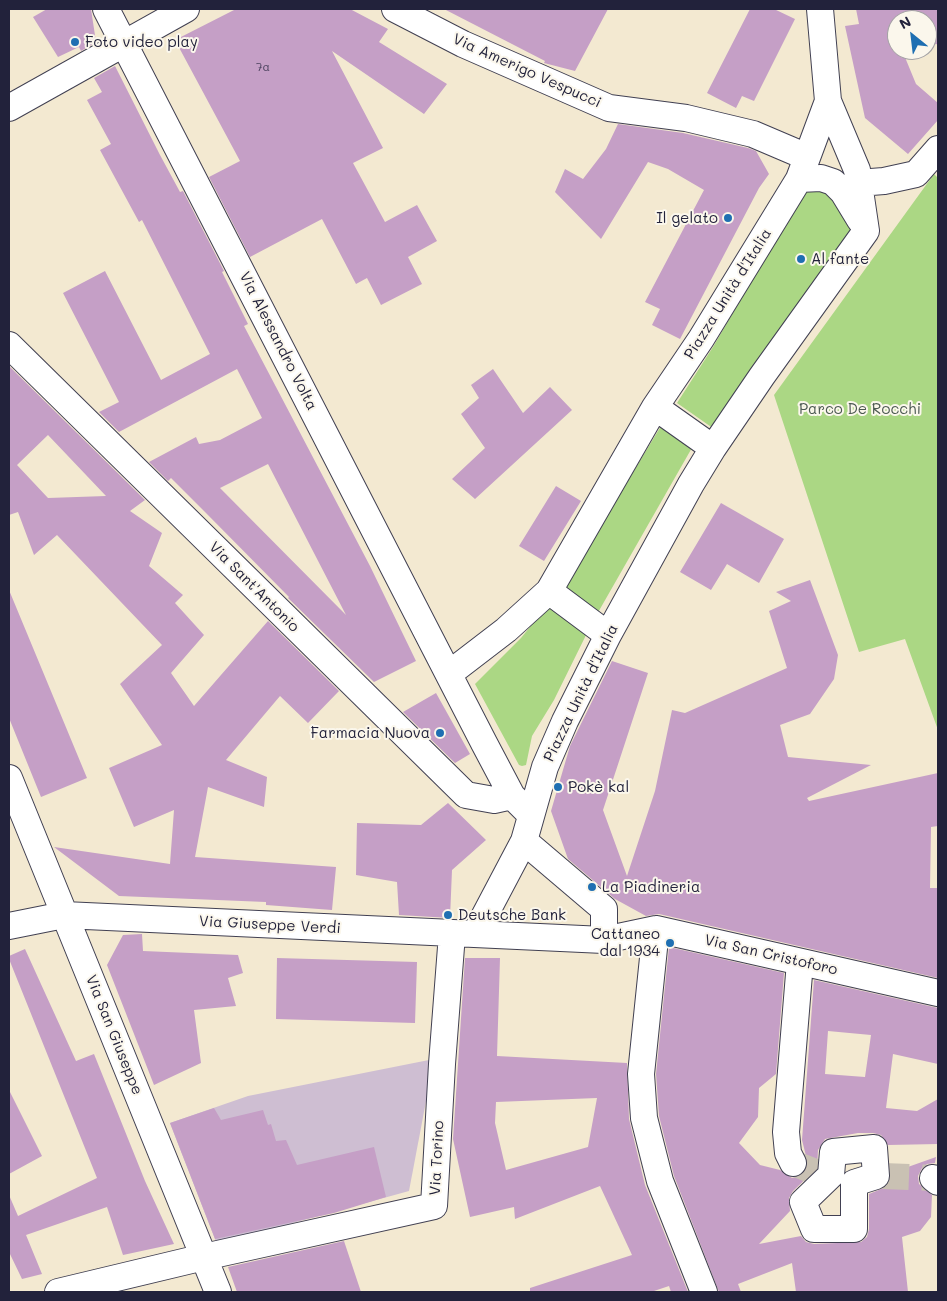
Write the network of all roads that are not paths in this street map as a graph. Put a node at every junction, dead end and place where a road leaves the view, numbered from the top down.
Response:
1 (106, 9) edge
2 (186, 9) edge
3 (395, 9) edge
4 (820, 9) edge
5 (124, 43) junction
6 (828, 101) junction
7 (9, 108) edge
8 (938, 149) edge
9 (803, 168) junction
10 (858, 183) junction
11 (866, 231) junction
12 (9, 345) edge
13 (656, 407) junction
14 (713, 448) junction
15 (549, 591) junction
16 (608, 635) junction
17 (450, 673) junction
18 (9, 778) edge
19 (512, 796) junction
20 (530, 815) junction
21 (524, 841) junction
22 (64, 914) junction
23 (9, 926) edge
24 (656, 929) junction
25 (464, 933) junction
26 (604, 940) junction
27 (800, 962) junction
28 (938, 993) edge
29 (793, 1163) dead end
30 (827, 1175) joint
31 (204, 1257) junction
32 (58, 1292) edge
33 (218, 1292) edge
34 (704, 1292) edge

1 - 5 street, Via Alessandro Volta
2 - 5 street
3 - 9 street, Via Amerigo Vespucci
4 - 6 street
5 - 7 street
5 - 17 street, Via Alessandro Volta
6 - 9 street, Piazza Unità d'Italia
6 - 10 street
8 - 10 street
9 - 11 street
9 - 13 street, Piazza Unità d'Italia
10 - 11 street
11 - 14 street, Piazza Unità d'Italia
12 - 19 street, Via Sant'Antonio
13 - 14 street
13 - 15 street, Piazza Unità d'Italia
14 - 16 street, Piazza Unità d'Italia
15 - 16 street
15 - 17 street, Piazza Unità d'Italia
16 - 20 street, Piazza Unità d'Italia
17 - 19 street
18 - 22 street, Via San Giuseppe
19 - 20 street
20 - 21 street, Piazza Unità d'Italia
21 - 25 street, Piazza Unità d'Italia
21 - 26 street
22 - 23 street, Via Giuseppe Verdi
22 - 25 street, Via Giuseppe Verdi
22 - 31 street, Via San Giuseppe
24 - 26 street, Via San Cristoforo
24 - 27 street, Via San Cristoforo
24 - 34 street
25 - 26 street, Via San Cristoforo
25 - 31 street, Via Torino
27 - 28 street, Via San Cristoforo
27 - 29 street
30 - 30 street
31 - 32 street
31 - 33 street, Via San Giuseppe

